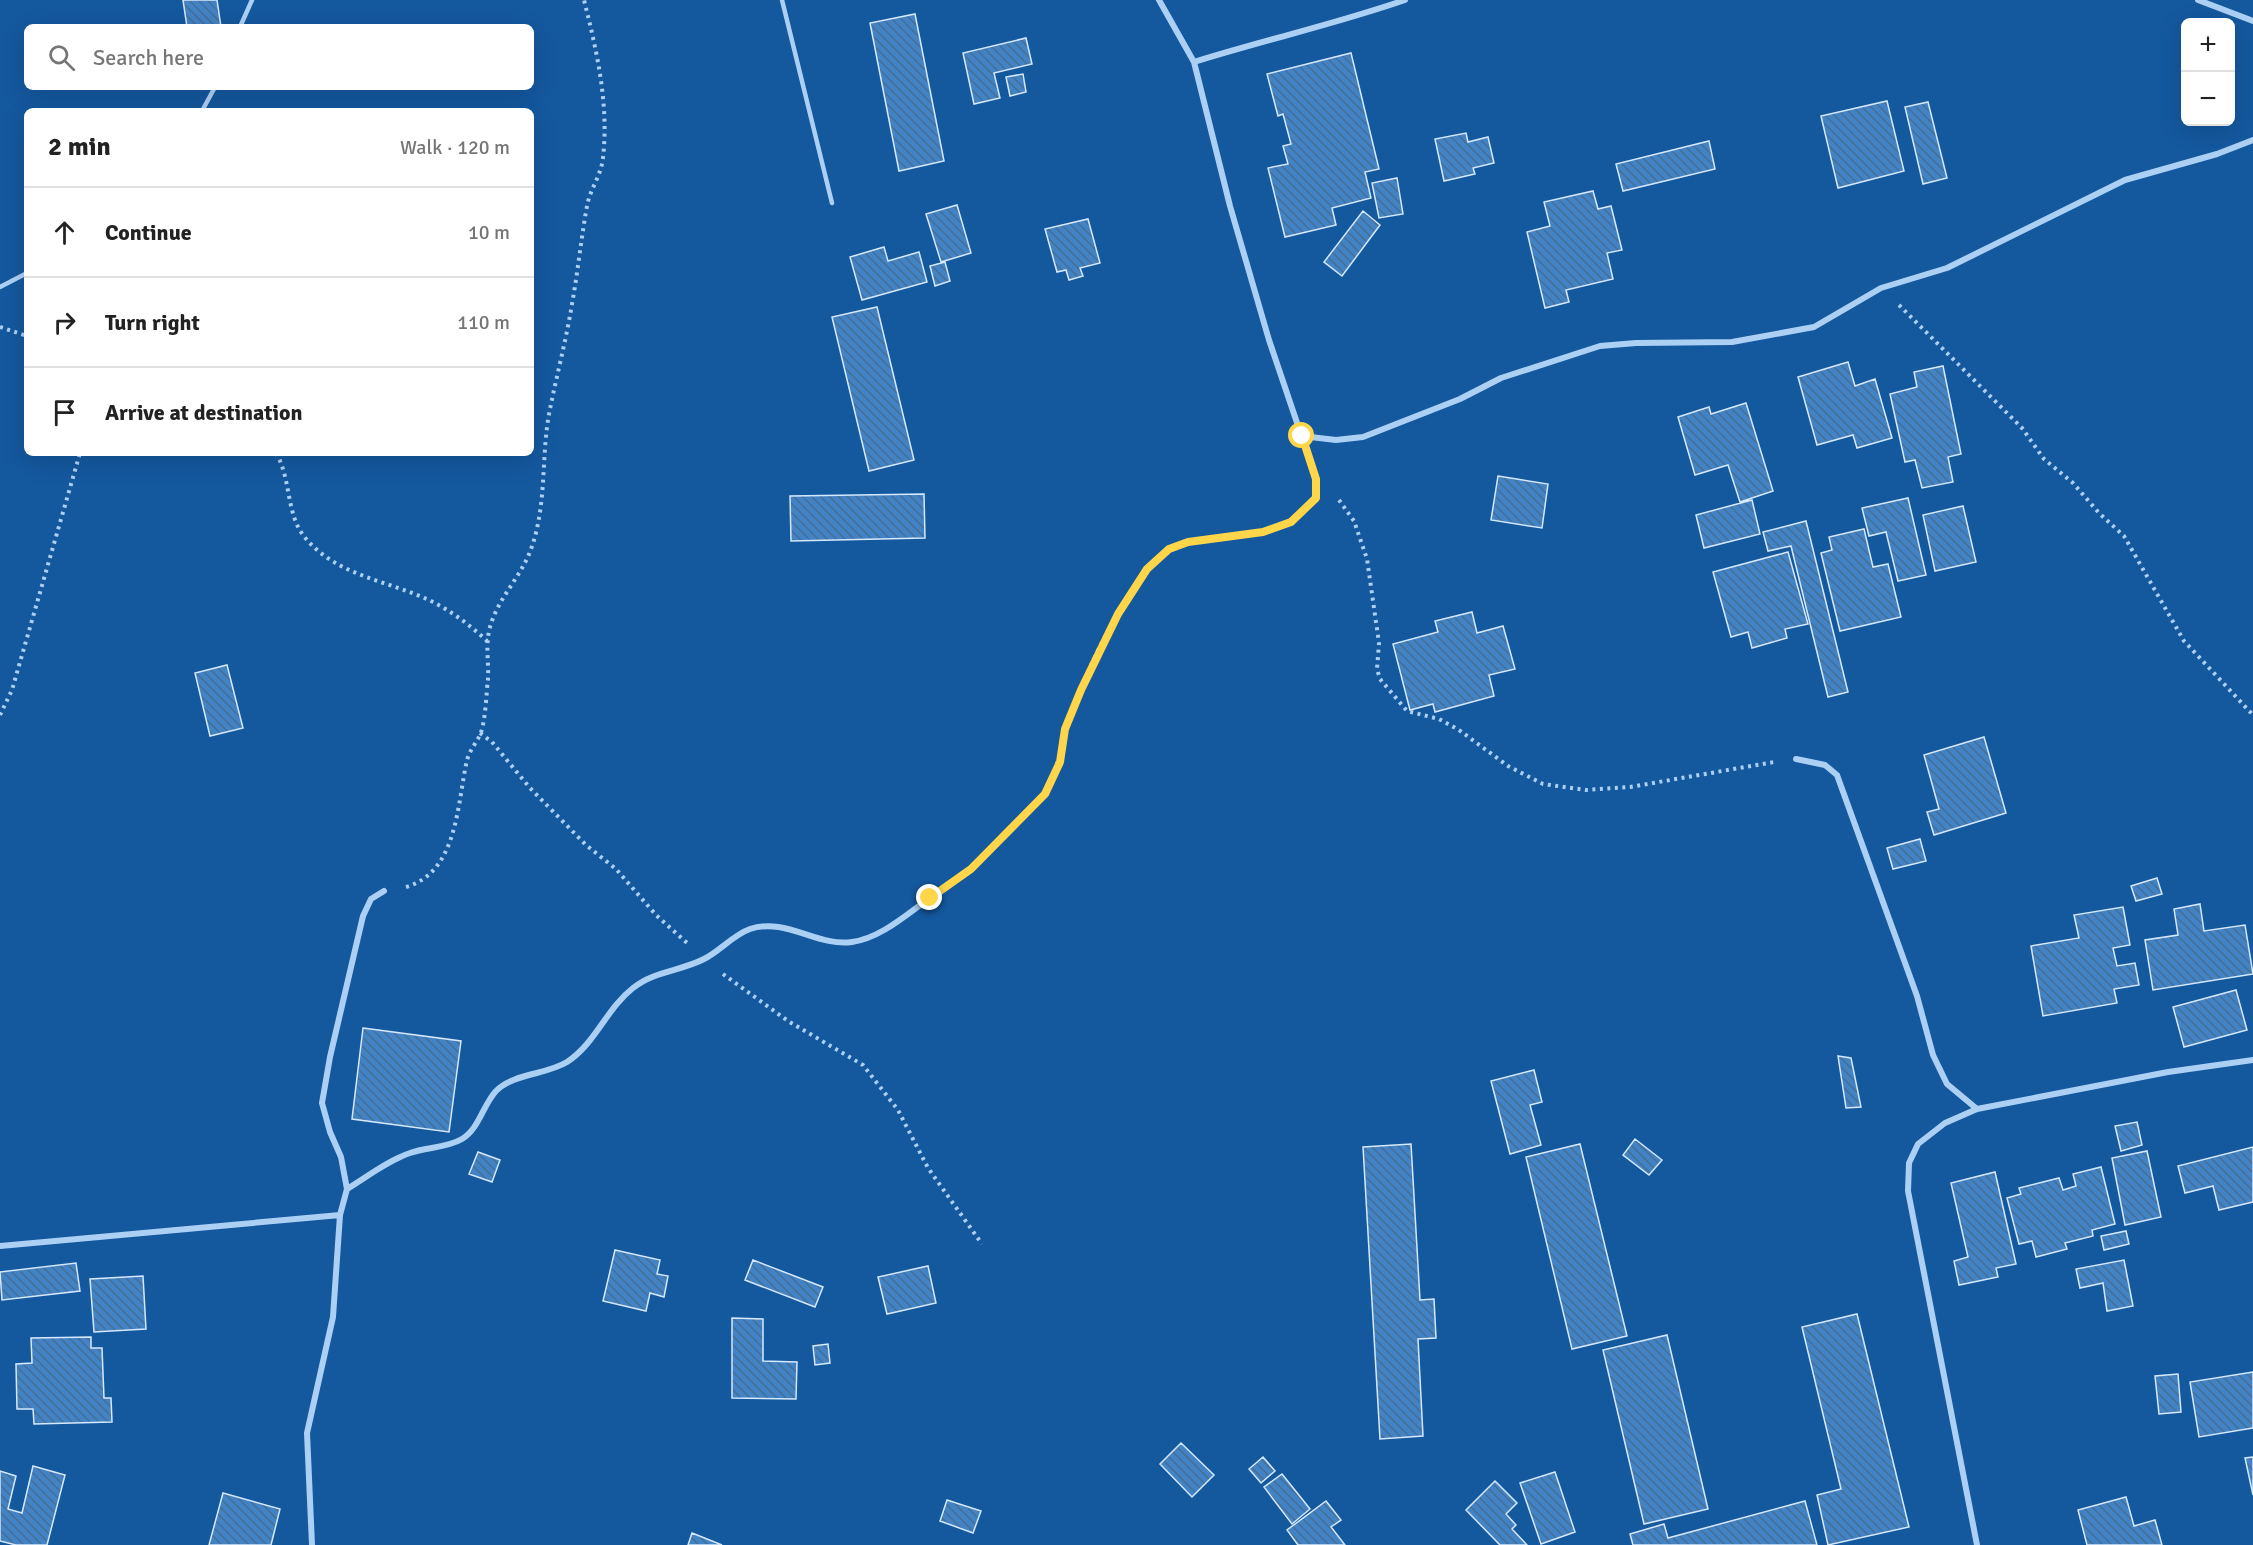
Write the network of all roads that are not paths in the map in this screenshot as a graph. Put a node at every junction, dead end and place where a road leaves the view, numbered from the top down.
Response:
1 (252, 0) edge
2 (782, 0) edge
3 (1159, 0) edge
4 (1405, 0) edge
5 (2198, 0) edge
6 (2253, 21) edge
7 (241, 24) edge
8 (1194, 62) junction
9 (213, 90) edge
10 (204, 108) edge
11 (2253, 140) edge
12 (832, 203) dead end
13 (24, 275) edge
14 (0, 287) edge
15 (1302, 436) junction
16 (1316, 498) road end
17 (1796, 759) road end
18 (384, 891) road end
19 (930, 898) road end
20 (2253, 1060) edge
21 (1977, 1109) junction
22 (346, 1189) junction
23 (340, 1215) junction
24 (0, 1246) edge
25 (312, 1545) edge
26 (1977, 1545) edge

1 - 7 lane
2 - 12 lane
3 - 8 street
4 - 8 street
5 - 6 street
8 - 15 street
9 - 10 lane
11 - 15 street
13 - 14 lane
15 - 16 street
17 - 21 street
18 - 22 street
19 - 22 street
20 - 21 street
21 - 26 street
22 - 23 street
23 - 24 street
23 - 25 street

